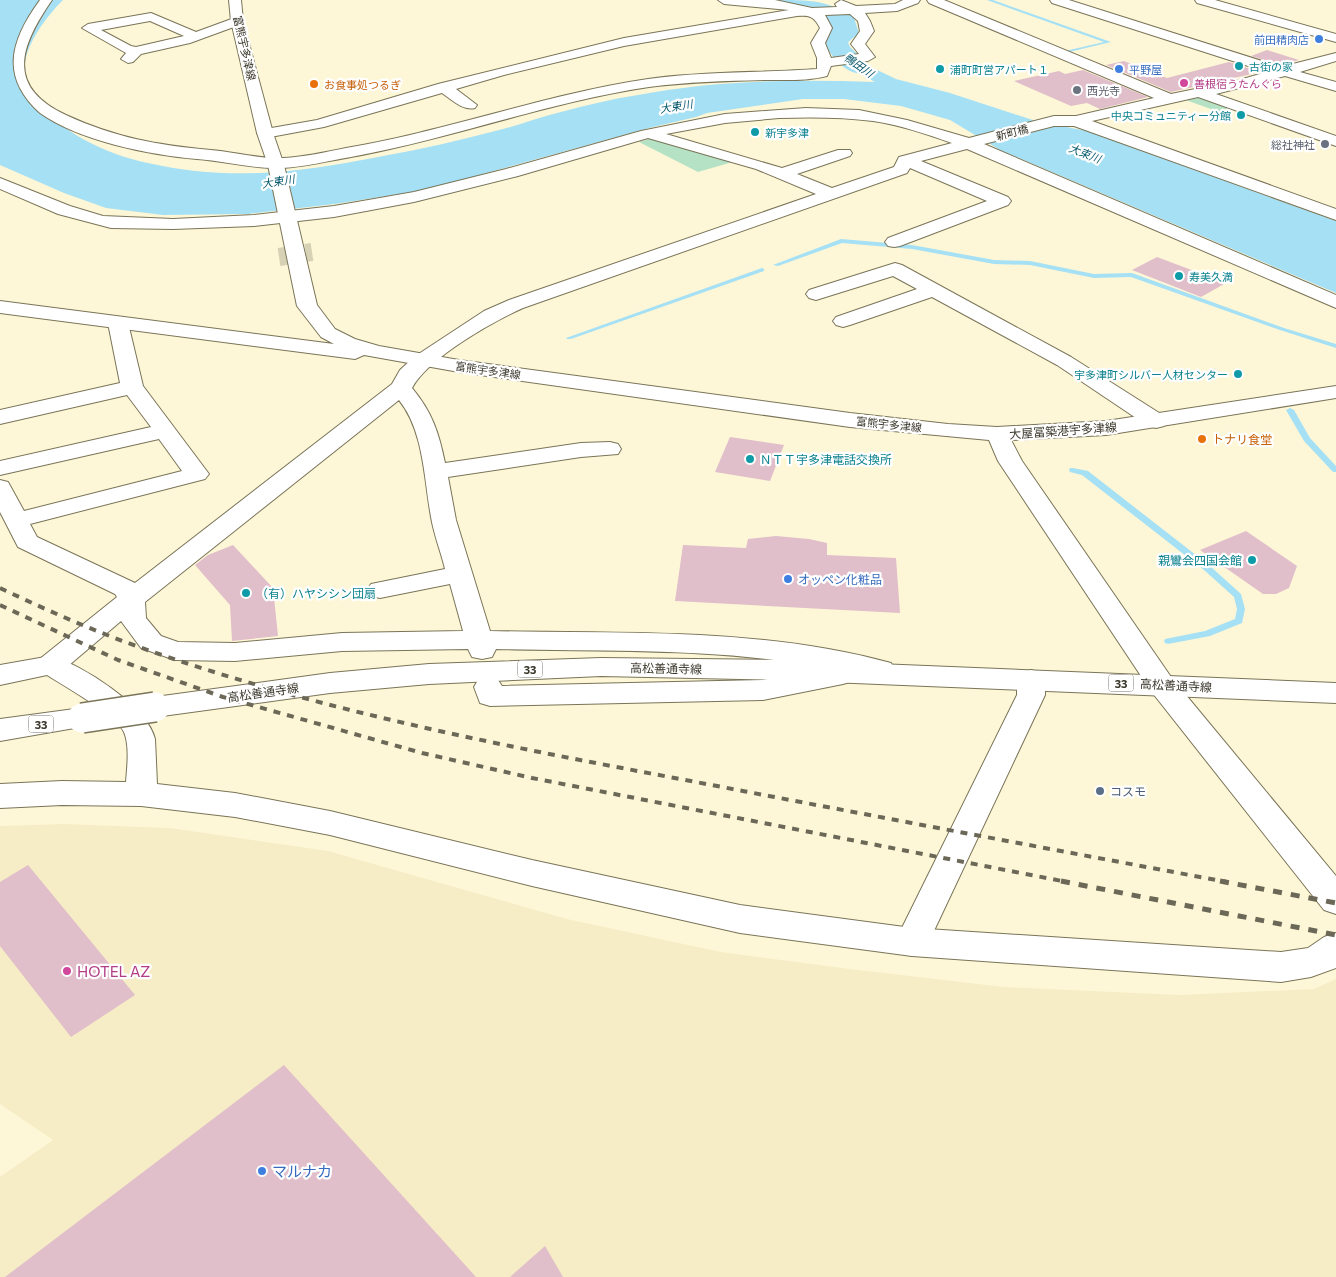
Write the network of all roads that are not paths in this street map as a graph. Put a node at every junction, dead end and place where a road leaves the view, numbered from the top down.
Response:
1 (46, 0) edge
2 (235, 0) edge
3 (724, 0) edge
4 (827, 0) edge
5 (914, 0) edge
6 (933, 0) edge
7 (1056, 0) edge
8 (1209, 1) edge
9 (855, 10) junction
10 (810, 12) junction
11 (237, 21) junction
12 (195, 36) junction
13 (1336, 38) edge
14 (1336, 57) edge
15 (825, 63) junction
16 (1282, 72) junction
17 (443, 87) junction
18 (1336, 87) edge
19 (1198, 93) junction
20 (1170, 99) junction
21 (470, 105) dead end
22 (1076, 121) junction
23 (265, 133) junction
24 (648, 133) junction
25 (1336, 141) edge
26 (970, 144) junction
27 (844, 152) dead end
28 (905, 160) junction
29 (276, 164) junction
30 (781, 174) junction
31 (0, 183) edge
32 (832, 194) junction
33 (1336, 215) edge
34 (287, 216) junction
35 (894, 242) dead end
36 (933, 290) junction
37 (816, 294) dead end
38 (1336, 302) edge
39 (0, 307) edge
40 (843, 321) dead end
41 (118, 323) junction
42 (421, 360) junction
43 (132, 387) junction
44 (401, 388) junction
45 (1336, 392) edge
46 (0, 417) edge
47 (1156, 421) junction
48 (164, 431) junction
49 (997, 434) junction
50 (610, 449) dead end
51 (0, 468) edge
52 (435, 472) junction
53 (0, 488) edge
54 (16, 520) junction
55 (460, 574) junction
56 (380, 590) dead end
57 (131, 599) junction
58 (481, 645) junction
59 (52, 665) junction
60 (852, 673) junction
61 (0, 675) edge
62 (907, 675) junction
63 (1031, 680) junction
64 (1161, 684) junction
65 (488, 687) dead end
66 (1336, 693) edge
67 (0, 730) edge
68 (141, 794) junction
69 (0, 796) edge
70 (1336, 900) edge
71 (912, 942) junction
72 (1336, 947) edge

1 - 29 street
2 - 11 street, 富熊宇多津線
3 - 10 street
4 - 9 street
5 - 9 street
6 - 20 street
7 - 16 street
8 - 13 street
9 - 10 street
9 - 15 street
10 - 15 street
10 - 17 street
11 - 12 street
11 - 23 street, 富熊宇多津線
12 - 12 street
14 - 16 street
15 - 29 street
16 - 18 street
16 - 19 street
17 - 21 street
17 - 23 street
19 - 20 street
19 - 25 street
20 - 22 street
22 - 26 street, 新町橋
22 - 33 street
23 - 29 street, 富熊宇多津線
24 - 26 street
24 - 30 street
24 - 34 street
26 - 28 street, 新町橋
26 - 38 street
27 - 30 street
28 - 32 street
28 - 35 street
29 - 34 street, 富熊宇多津線
30 - 32 street
31 - 34 street
32 - 42 street
34 - 42 street, 富熊宇多津線
36 - 37 street
36 - 40 street
36 - 47 street
39 - 41 street
41 - 42 street
41 - 43 street
42 - 44 street
42 - 49 street, 富熊宇多津線
43 - 46 street
43 - 48 street
44 - 52 street
44 - 57 street
45 - 47 street, 大屋冨築港宇多津線
47 - 49 street, 大屋冨築港宇多津線
48 - 51 street
48 - 54 street
49 - 64 street, 大屋冨築港宇多津線
50 - 52 street
52 - 55 street
53 - 54 street
54 - 57 street
55 - 56 street
55 - 58 street
57 - 58 street
57 - 59 street
58 - 62 street
59 - 61 street
59 - 68 street
60 - 62 street, 高松善通寺線 / 33
60 - 65 street
60 - 67 street, 高松善通寺線 / 33, bridge
62 - 63 street, 高松善通寺線 / 33
63 - 64 street, 高松善通寺線 / 33
63 - 71 street
64 - 66 street, 高松善通寺線 / 33
64 - 70 street, 大屋冨築港宇多津線
68 - 69 street
68 - 71 street
71 - 72 street

